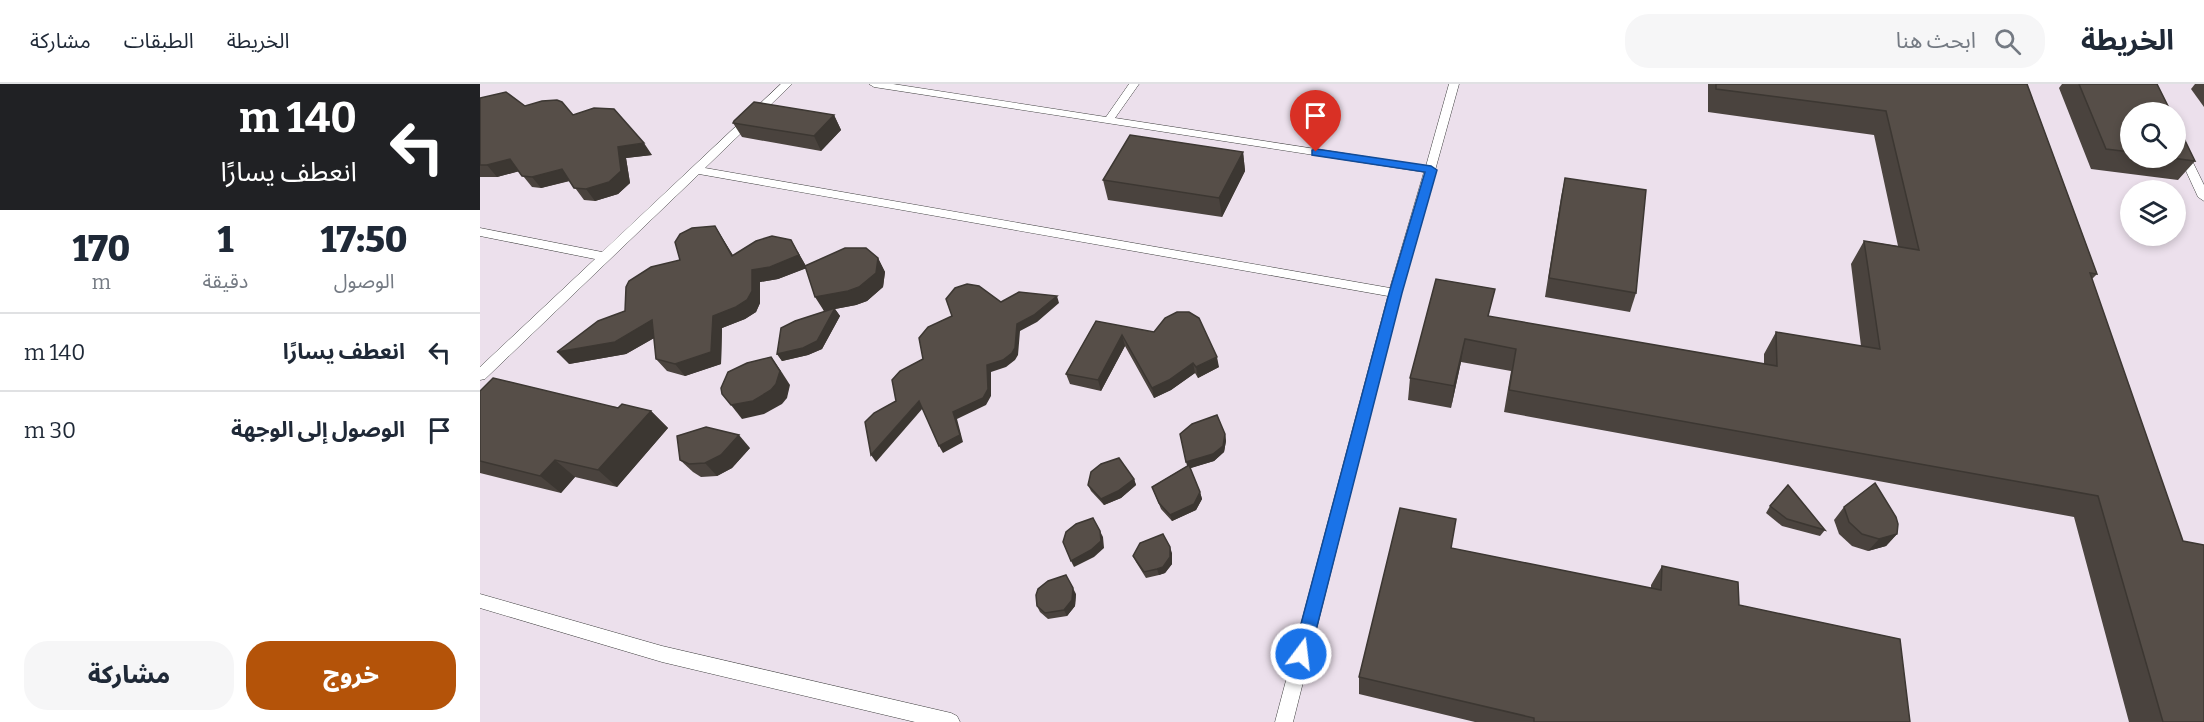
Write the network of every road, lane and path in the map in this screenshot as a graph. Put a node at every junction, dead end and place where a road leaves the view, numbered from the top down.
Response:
1 (787, 84) edge
2 (874, 84) edge
3 (1134, 84) edge
4 (1454, 84) edge
5 (1110, 120) junction
6 (2186, 159) edge
7 (695, 170) junction
8 (1431, 170) junction
9 (2204, 197) edge
10 (480, 232) edge
11 (602, 256) junction
12 (1395, 293) junction
13 (480, 375) edge
14 (480, 601) edge
15 (951, 722) edge
16 (1284, 722) edge

1 - 7 lane
2 - 5 lane
3 - 5 lane
4 - 8 lane
5 - 8 lane
6 - 9 lane
7 - 11 lane
7 - 12 lane
8 - 12 lane
10 - 11 lane
11 - 13 lane
12 - 16 lane
14 - 15 lane

